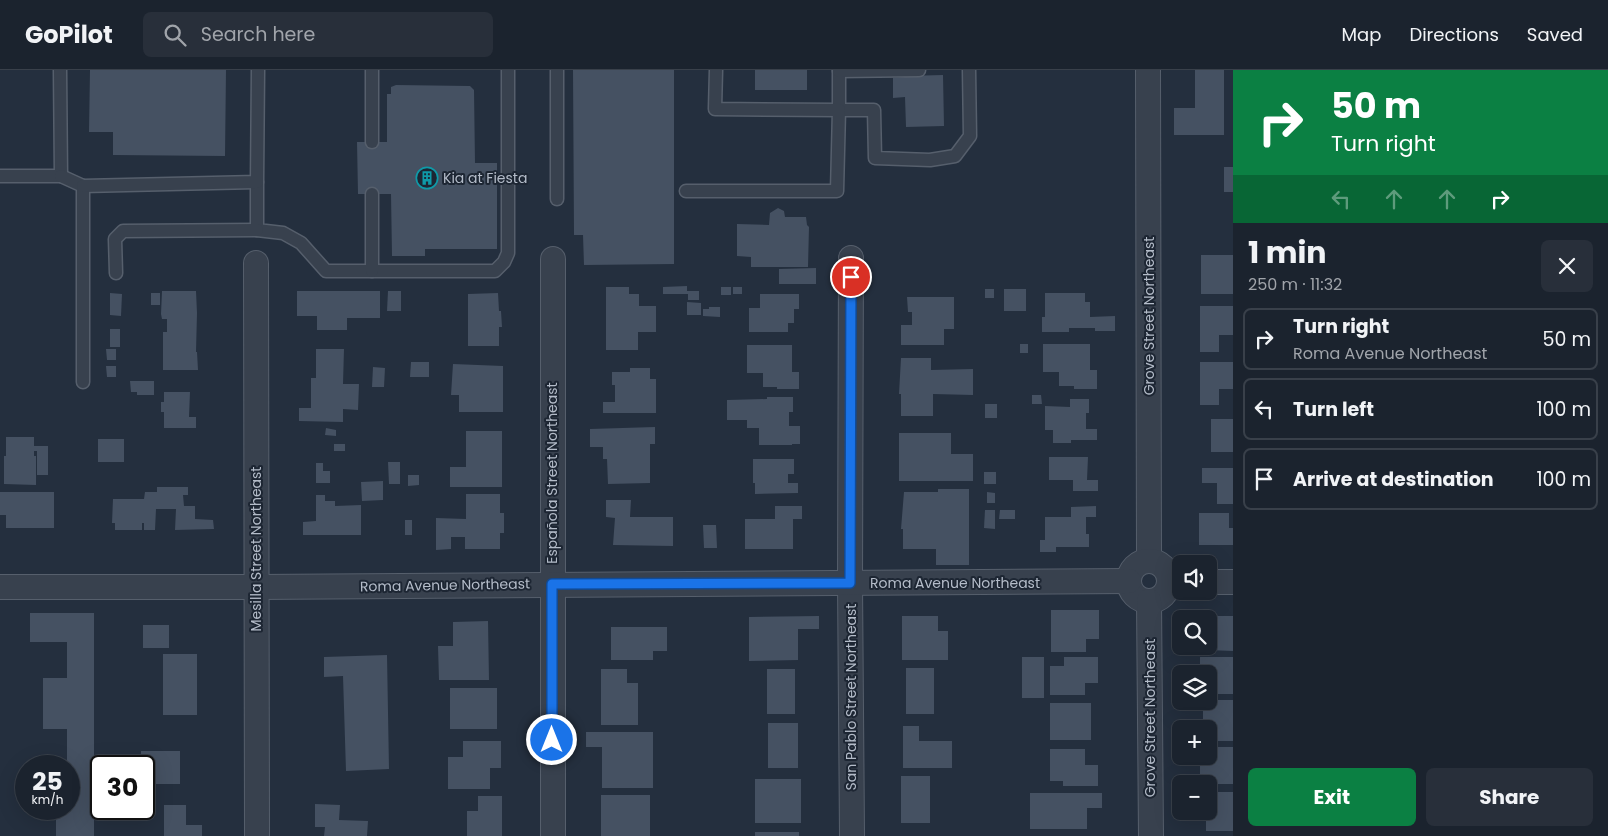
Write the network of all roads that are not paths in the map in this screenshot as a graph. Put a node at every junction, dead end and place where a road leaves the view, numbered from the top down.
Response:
1 (60, 70) edge
2 (258, 70) edge
3 (372, 70) edge
4 (508, 70) edge
5 (557, 70) edge
6 (716, 70) edge
7 (839, 70) edge
8 (919, 70) edge
9 (969, 70) edge
10 (1148, 70) edge
11 (839, 110) junction
12 (372, 142) dead end
13 (0, 176) edge
14 (61, 176) junction
15 (257, 182) junction
16 (82, 186) junction
17 (686, 191) dead end
18 (372, 194) dead end
19 (558, 199) dead end
20 (257, 230) junction
21 (851, 258) dead end
22 (553, 259) dead end
23 (256, 263) dead end
24 (372, 270) junction
25 (116, 273) dead end
26 (83, 382) dead end
27 (1149, 561) junction
28 (1172, 578) edge
29 (1129, 581) junction
30 (1217, 582) edge
31 (1233, 582) edge
32 (850, 583) junction
33 (552, 584) junction
34 (1172, 584) edge
35 (0, 587) edge
36 (256, 587) junction
37 (1149, 601) junction
38 (257, 836) edge
39 (553, 836) edge
40 (852, 836) edge
41 (1150, 836) edge

1 - 14 lane
2 - 15 lane
3 - 12 lane
4 - 24 lane
5 - 19 lane
6 - 11 lane
7 - 8 lane
7 - 11 lane
9 - 11 lane
10 - 27 street, Grove Street Northeast
11 - 17 lane
13 - 14 lane
14 - 16 lane
15 - 16 lane
15 - 20 lane
16 - 26 lane
18 - 24 lane
20 - 24 lane
20 - 25 lane
21 - 32 street, San Pablo Street Northeast
22 - 33 street, Española Street Northeast
23 - 36 street, Mesilla Street Northeast
27 - 28 street
27 - 29 street
29 - 32 street, Roma Avenue Northeast
29 - 37 street
30 - 31 street
32 - 33 street, Roma Avenue Northeast
32 - 40 street, San Pablo Street Northeast
33 - 36 street, Roma Avenue Northeast
33 - 39 street, Española Street Northeast
34 - 37 street
35 - 36 street, Roma Avenue Northeast
36 - 38 street, Mesilla Street Northeast
37 - 41 street, Grove Street Northeast

